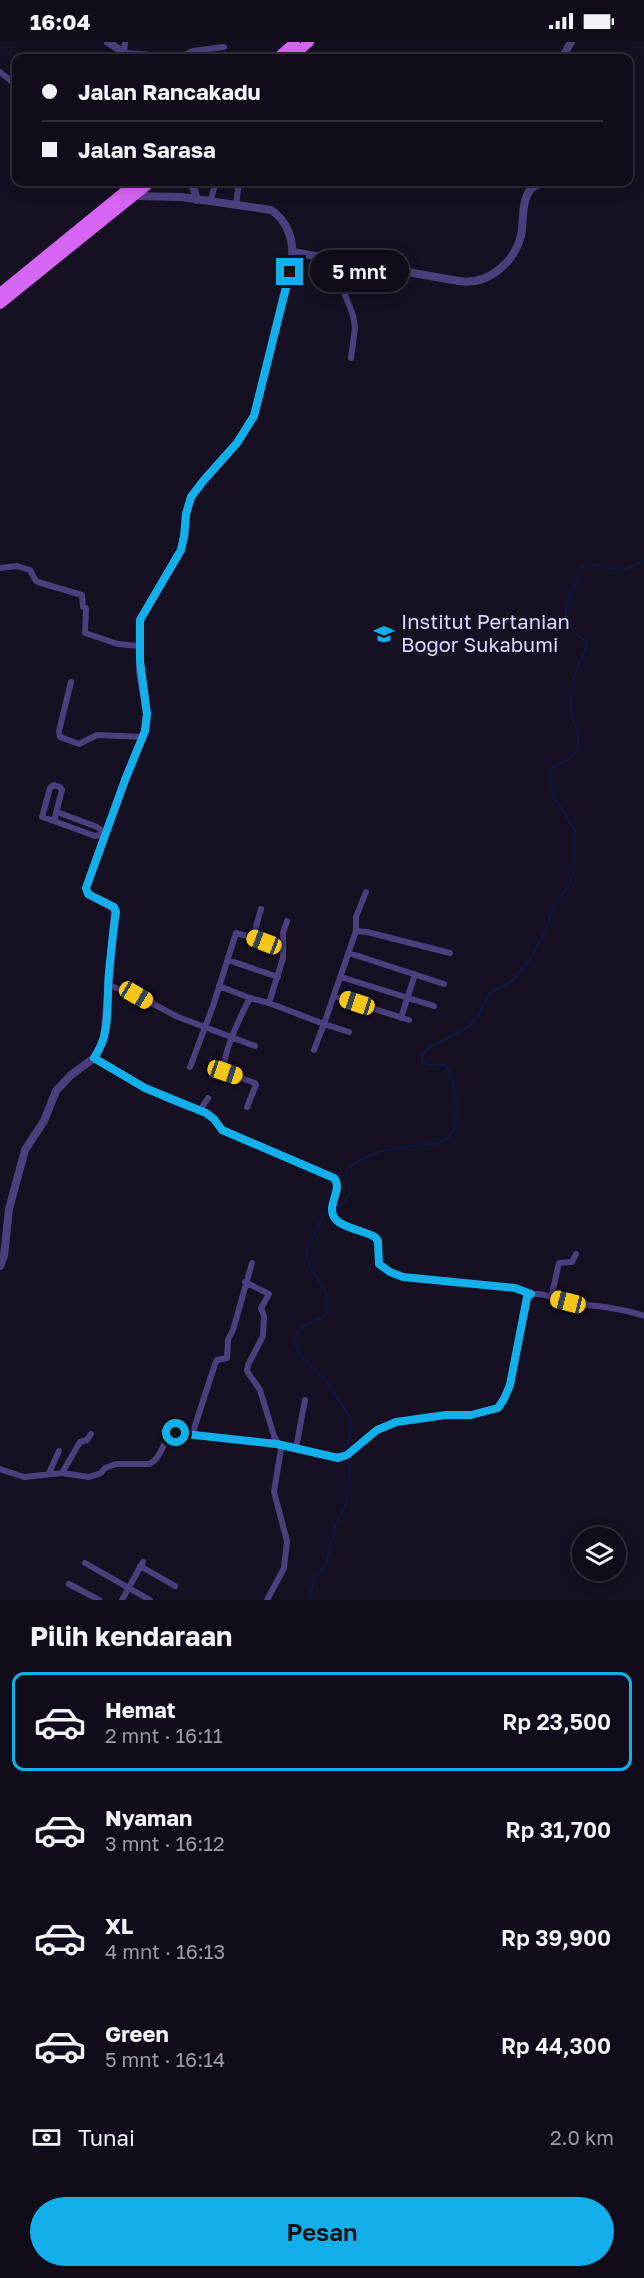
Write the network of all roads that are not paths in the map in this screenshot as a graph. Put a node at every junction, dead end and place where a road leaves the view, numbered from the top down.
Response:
1 (108, 42) edge
2 (125, 42) edge
3 (295, 42) edge
4 (309, 42) edge
5 (224, 47) dead end
6 (124, 53) junction
7 (135, 54) edge
8 (186, 54) edge
9 (282, 54) edge
10 (296, 54) edge
11 (0, 72) edge
12 (12, 82) edge
13 (131, 186) edge
14 (146, 186) edge
15 (193, 186) edge
16 (215, 186) edge
17 (238, 186) edge
18 (534, 186) edge
19 (133, 196) junction
20 (197, 200) junction
21 (210, 202) junction
22 (236, 205) junction
23 (293, 252) junction
24 (343, 260) junction
25 (0, 293) edge
26 (0, 304) edge
27 (351, 358) dead end
28 (0, 568) edge
29 (139, 646) junction
30 (71, 682) dead end
31 (143, 737) junction
32 (57, 812) junction
33 (54, 821) junction
34 (106, 834) junction
35 (366, 892) dead end
36 (261, 909) dead end
37 (287, 921) dead end
38 (356, 931) junction
39 (253, 937) junction
40 (283, 946) junction
41 (349, 953) junction
42 (450, 953) dead end
43 (228, 960) junction
44 (415, 974) junction
45 (278, 977) junction
46 (341, 977) junction
47 (444, 984) dead end
48 (108, 985) junction
49 (219, 986) junction
50 (334, 996) junction
51 (407, 996) junction
52 (250, 998) junction
53 (269, 1003) junction
54 (434, 1006) dead end
55 (401, 1018) junction
56 (409, 1020) dead end
57 (324, 1024) junction
58 (205, 1026) junction
59 (349, 1032) dead end
60 (232, 1037) junction
61 (255, 1046) dead end
62 (314, 1050) dead end
63 (94, 1058) junction
64 (190, 1067) dead end
65 (208, 1098) dead end
66 (247, 1107) dead end
67 (200, 1110) junction
68 (576, 1254) dead end
69 (252, 1263) dead end
70 (0, 1266) edge
71 (245, 1281) junction
72 (531, 1294) junction
73 (551, 1298) junction
74 (644, 1317) edge
75 (305, 1400) dead end
76 (91, 1434) dead end
77 (192, 1435) junction
78 (277, 1444) junction
79 (296, 1448) junction
80 (59, 1452) dead end
81 (0, 1469) edge
82 (49, 1473) junction
83 (62, 1473) junction
84 (85, 1563) dead end
85 (69, 1584) dead end
86 (175, 1586) dead end
87 (128, 1588) junction
88 (99, 1600) edge
89 (122, 1600) edge
90 (150, 1600) edge
91 (267, 1600) edge

1 - 6 street
2 - 6 street
3 - 9 main road
4 - 10 main road
5 - 8 street
6 - 7 street
11 - 12 street
13 - 25 main road
14 - 19 main road
15 - 20 street
16 - 21 street
17 - 22 street
18 - 24 street
19 - 20 street
19 - 26 main road
20 - 21 street
21 - 22 street
22 - 23 street
23 - 24 street
23 - 29 street
24 - 27 street
28 - 29 street
29 - 31 street
30 - 31 street
31 - 34 street
32 - 33 street
32 - 33 street
32 - 34 street
33 - 34 street
34 - 48 street
35 - 38 street
36 - 39 street
37 - 40 street
38 - 41 street
38 - 42 street
39 - 40 street
39 - 43 street
40 - 45 street
41 - 44 street
41 - 46 street
43 - 45 street
43 - 49 street
44 - 47 street
44 - 51 street
45 - 53 street
46 - 50 street
46 - 51 street
48 - 58 street
48 - 63 street
49 - 52 street
49 - 58 street
50 - 55 street
50 - 57 street
51 - 54 street
51 - 55 street
52 - 53 street
52 - 60 street
53 - 57 street
55 - 56 street
57 - 59 street
57 - 62 street
58 - 60 street
58 - 64 street
60 - 61 street
60 - 66 street
63 - 67 street
63 - 70 street
65 - 67 street
67 - 72 street
68 - 73 street
69 - 71 street
71 - 77 street
71 - 78 street
72 - 73 street
72 - 79 street
73 - 74 street
75 - 79 street
76 - 83 street
77 - 78 street
77 - 83 street
78 - 79 street
78 - 91 street
80 - 82 street
81 - 82 street
82 - 83 street
84 - 87 street
85 - 88 street
86 - 87 street
87 - 89 street
87 - 90 street

